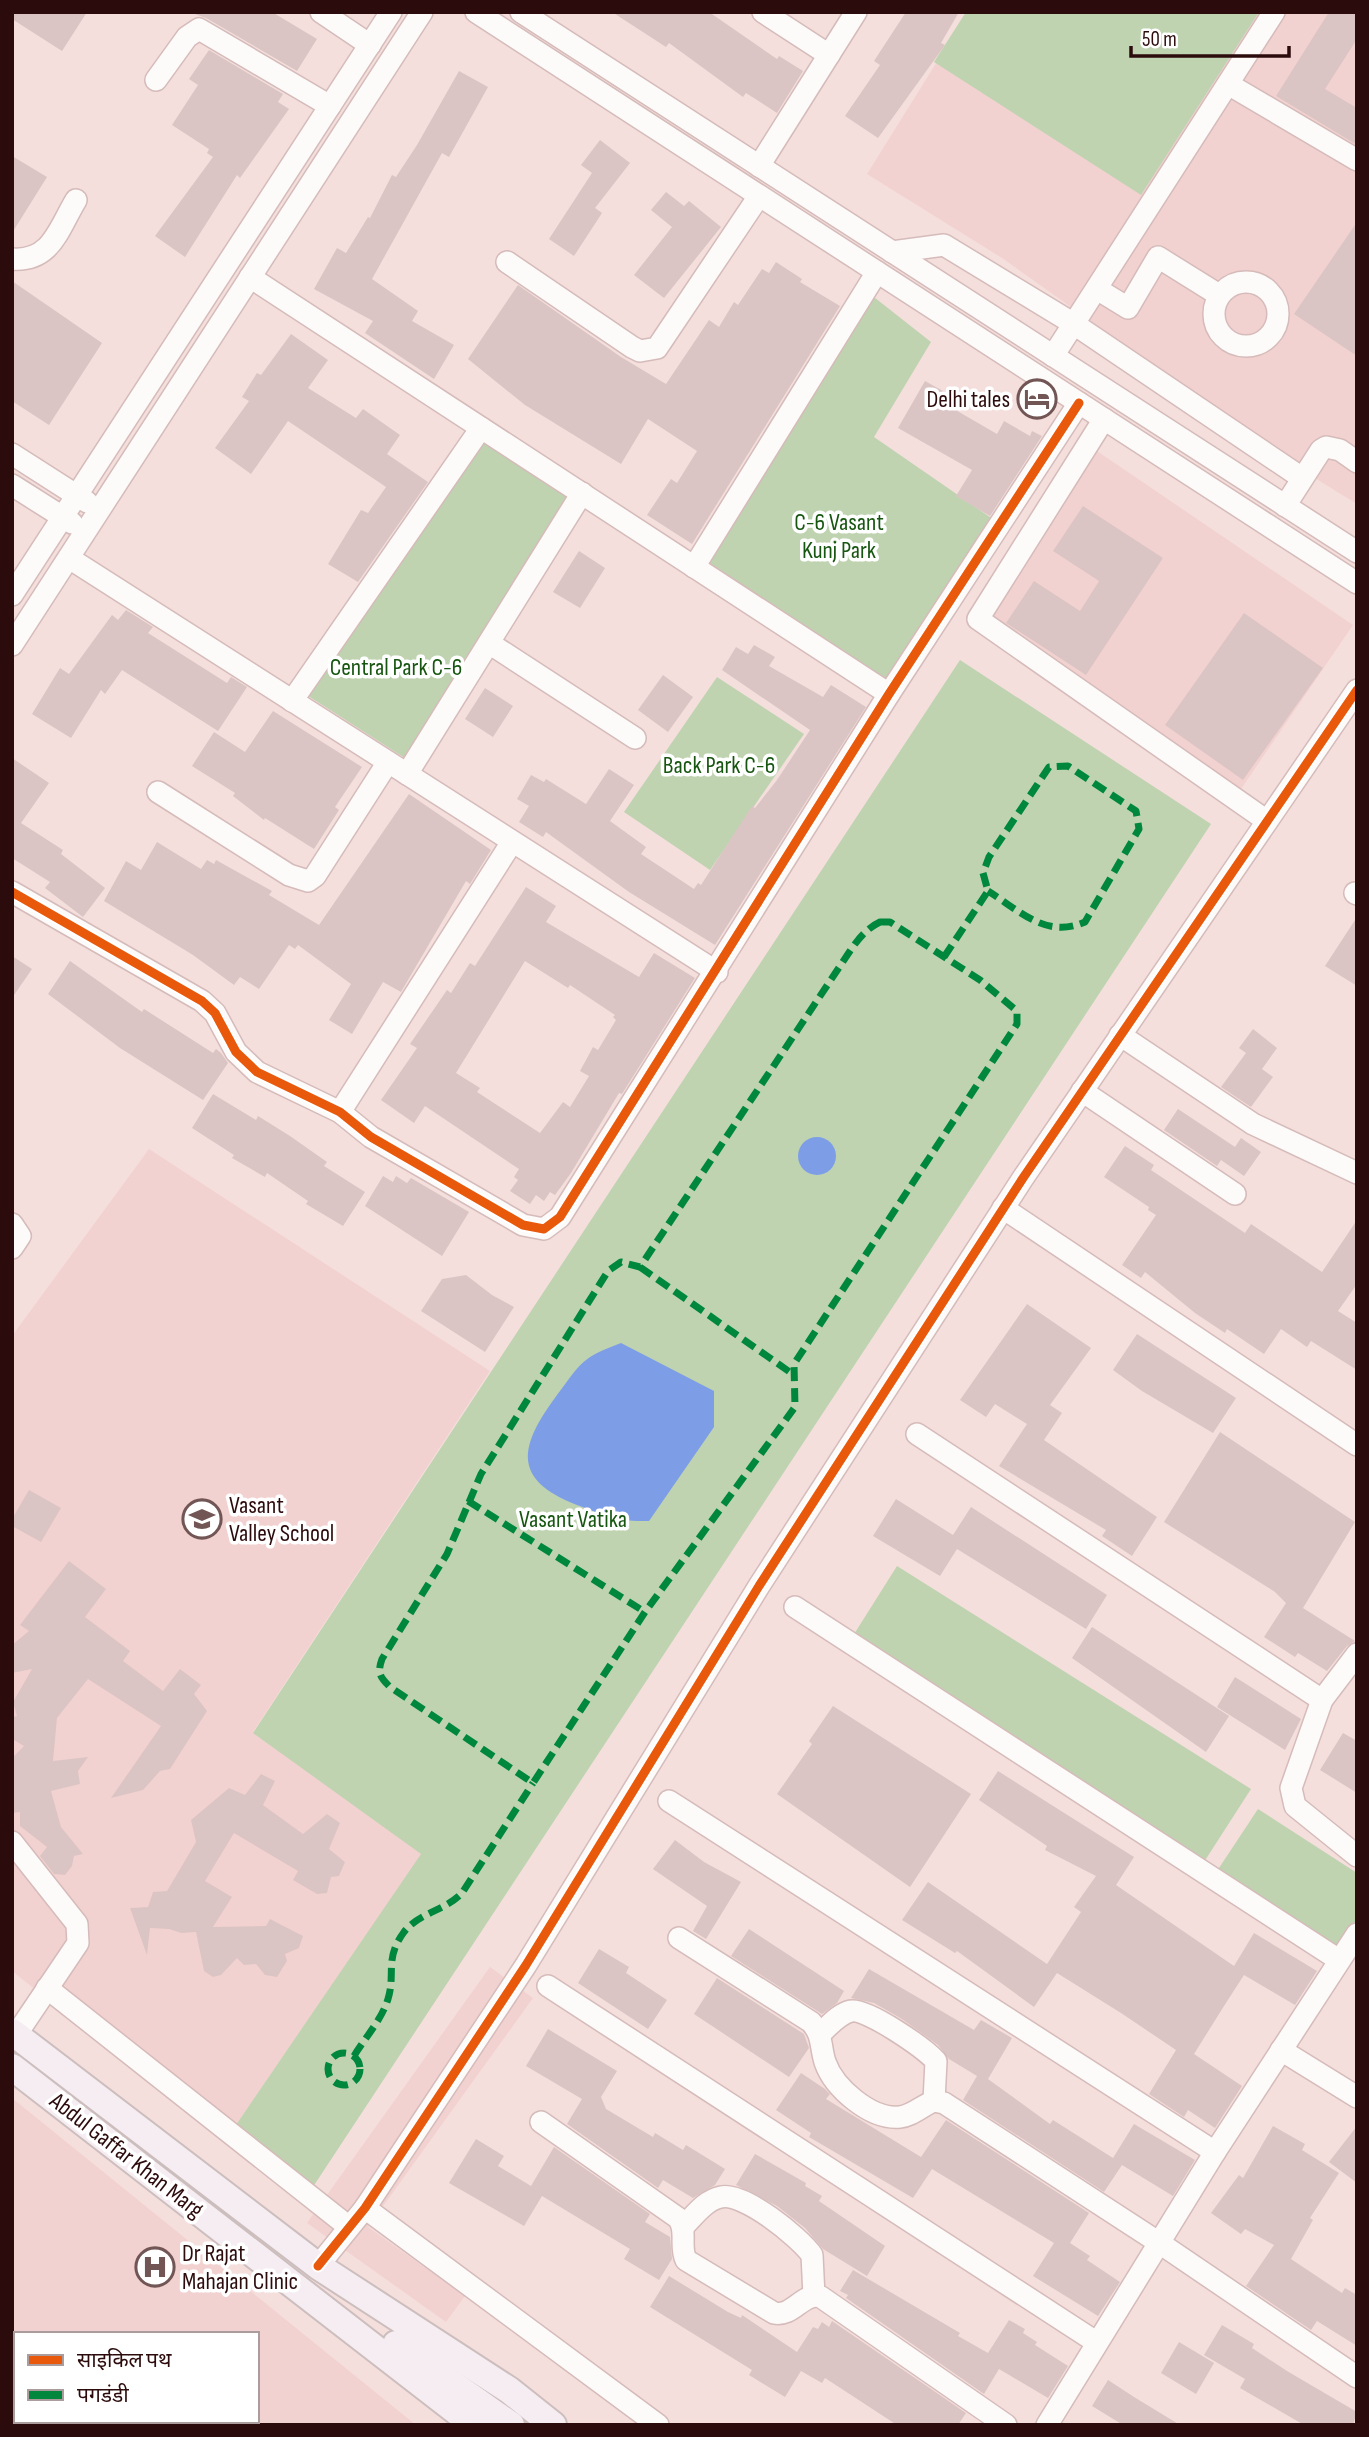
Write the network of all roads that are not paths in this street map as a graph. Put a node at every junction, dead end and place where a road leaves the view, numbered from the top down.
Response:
1 (321, 12) edge
2 (391, 12) edge
3 (422, 12) edge
4 (476, 12) edge
5 (521, 12) edge
6 (763, 12) edge
7 (856, 12) edge
8 (1274, 12) edge
9 (370, 45) junction
10 (829, 55) junction
11 (156, 80) dead end
12 (1228, 84) junction
13 (330, 106) junction
14 (1357, 160) edge
15 (759, 166) junction
16 (759, 196) junction
17 (76, 200) dead end
18 (892, 252) junction
19 (12, 259) edge
20 (507, 262) dead end
21 (877, 272) junction
22 (250, 277) junction
23 (1097, 289) junction
24 (1219, 295) dead end
25 (1074, 324) junction
26 (1054, 356) junction
27 (1079, 403) junction
28 (1104, 419) junction
29 (481, 428) junction
30 (12, 454) edge
31 (1357, 462) edge
32 (1303, 478) junction
33 (12, 485) edge
34 (582, 494) junction
35 (76, 496) junction
36 (1284, 506) junction
37 (99, 510) junction
38 (62, 517) junction
39 (86, 531) junction
40 (1357, 552) edge
41 (69, 558) junction
42 (694, 567) junction
43 (1357, 583) edge
44 (12, 595) edge
45 (489, 643) junction
46 (12, 645) edge
47 (1357, 690) edge
48 (889, 694) junction
49 (292, 701) junction
50 (635, 738) dead end
51 (388, 762) junction
52 (407, 774) junction
53 (158, 792) dead end
54 (1267, 821) junction
55 (512, 842) junction
56 (12, 892) edge
57 (716, 972) junction
58 (1120, 1035) junction
59 (1082, 1091) junction
60 (340, 1112) junction
61 (1357, 1173) edge
62 (1236, 1194) dead end
63 (1003, 1208) junction
64 (12, 1224) edge
65 (12, 1248) edge
66 (917, 1434) dead end
67 (1357, 1445) edge
68 (794, 1607) dead end
69 (1357, 1654) edge
70 (1322, 1699) junction
71 (669, 1801) dead end
72 (12, 1842) edge
73 (1357, 1856) edge
74 (1357, 1934) edge
75 (679, 1938) dead end
76 (1339, 1960) junction
77 (548, 1986) dead end
78 (47, 1989) junction
79 (14, 2033) edge
80 (820, 2034) junction
81 (1281, 2050) junction
82 (12, 2067) edge
83 (1357, 2097) edge
84 (934, 2101) junction
85 (541, 2122) dead end
86 (1215, 2152) junction
87 (365, 2208) junction
88 (349, 2227) junction
89 (683, 2227) junction
90 (1161, 2244) junction
91 (318, 2266) junction
92 (814, 2295) junction
93 (359, 2333) junction
94 (1096, 2342) junction
95 (1357, 2377) edge
96 (474, 2425) edge
97 (511, 2425) edge
98 (553, 2425) edge
99 (658, 2425) edge
100 (1006, 2425) edge
101 (1047, 2425) edge

1 - 9 street
2 - 9 street
3 - 22 street
4 - 16 street
5 - 15 street
6 - 10 street
7 - 10 street
8 - 12 street
9 - 13 street
10 - 15 street
11 - 13 street
12 - 14 street
12 - 23 street
13 - 35 street
15 - 18 street
16 - 20 street
16 - 21 street
17 - 19 street
18 - 25 street
18 - 26 street
21 - 27 street
21 - 42 street
22 - 29 street
22 - 37 street
23 - 24 street
23 - 25 street
25 - 26 street
25 - 32 street
26 - 36 street
27 - 28 street
27 - 48 street
28 - 43 street
28 - 54 street
29 - 34 street
29 - 49 street
30 - 35 street
31 - 32 street
32 - 36 street
33 - 38 street
34 - 42 street
34 - 45 street
35 - 37 street
35 - 38 street
36 - 40 street
37 - 39 street
38 - 39 street
38 - 44 street
39 - 41 street
41 - 46 street
41 - 49 street
42 - 48 street
45 - 50 street
45 - 52 street
47 - 54 street
48 - 57 street
49 - 51 street
51 - 52 street
51 - 53 street
52 - 55 street
54 - 58 street
55 - 57 street
55 - 60 street
56 - 60 street
57 - 60 street
58 - 59 street
58 - 61 street
59 - 62 street
59 - 63 street
63 - 67 street
63 - 87 street
64 - 65 street
66 - 70 street
68 - 76 street
69 - 70 street
70 - 73 street
71 - 86 street
72 - 78 street
74 - 76 street
75 - 80 street
76 - 81 street
77 - 94 street
78 - 79 street
78 - 88 street
79 - 91 main road, Abdul Gaffar Khan Marg
80 - 84 street
80 - 84 street
81 - 83 street
81 - 86 street
82 - 93 main road, Abdul Gaffar Khan Marg
84 - 90 street
85 - 89 street
86 - 90 street
87 - 88 street
87 - 99 street
88 - 91 street
89 - 92 street
89 - 92 street
90 - 94 street
90 - 95 street
91 - 98 main road, Abdul Gaffar Khan Marg
92 - 100 street
93 - 96 main road, Abdul Gaffar Khan Marg
93 - 97 main road
94 - 101 street

